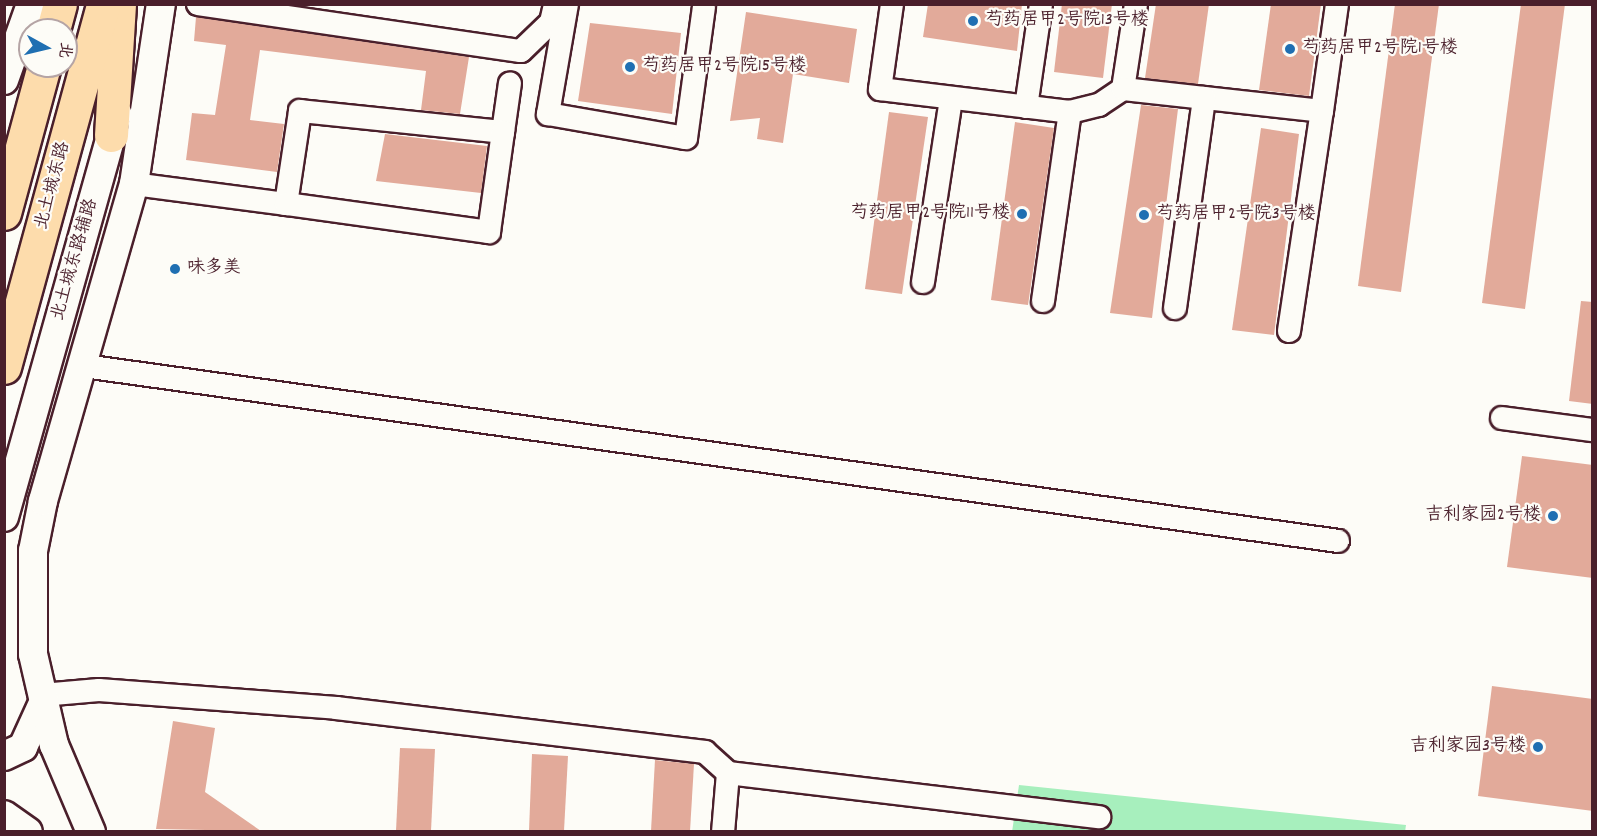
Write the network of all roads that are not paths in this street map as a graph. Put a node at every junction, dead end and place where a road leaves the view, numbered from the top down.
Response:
1 (31, 4) edge
2 (103, 4) edge
3 (119, 4) edge
4 (153, 4) edge
5 (161, 4) edge
6 (198, 4) edge
7 (555, 4) edge
8 (567, 4) edge
9 (892, 4) edge
10 (1041, 4) edge
11 (1136, 4) edge
12 (1337, 4) edge
13 (698, 5) edge
14 (41, 78) edge
15 (4, 80) edge
16 (510, 83) dead end
17 (1123, 89) junction
18 (951, 98) junction
19 (1204, 98) junction
20 (1026, 107) junction
21 (1322, 111) junction
22 (1070, 112) junction
23 (503, 132) junction
24 (111, 135) junction
25 (134, 184) junction
26 (286, 204) junction
27 (4, 213) edge
28 (922, 282) dead end
29 (1043, 300) dead end
30 (1175, 308) dead end
31 (1289, 331) dead end
32 (84, 366) junction
33 (4, 367) edge
34 (1502, 418) dead end
35 (1593, 430) edge
36 (4, 517) edge
37 (1338, 541) dead end
38 (43, 698) junction
39 (4, 756) edge
40 (728, 773) junction
41 (4, 815) edge
42 (1099, 817) dead end
43 (28, 831) edge
44 (92, 831) edge
45 (723, 831) edge

1 - 15 street
2 - 33 main road, 北土城东路
3 - 24 main road
4 - 24 street, 北土城东路辅路
5 - 25 street
6 - 7 street
8 - 13 street
9 - 18 street
10 - 20 street
11 - 17 street
12 - 21 street
14 - 27 main road
16 - 23 street
17 - 19 street
17 - 22 street
18 - 20 street
18 - 28 street
19 - 21 street
19 - 30 street
20 - 22 street
21 - 31 street
22 - 29 street
23 - 26 street
23 - 26 street
24 - 36 street, 北土城东路辅路
25 - 26 street
25 - 32 street
32 - 37 street
32 - 38 street
34 - 35 street
38 - 39 street
38 - 40 street
38 - 44 street
40 - 42 street
40 - 45 street
41 - 43 street

